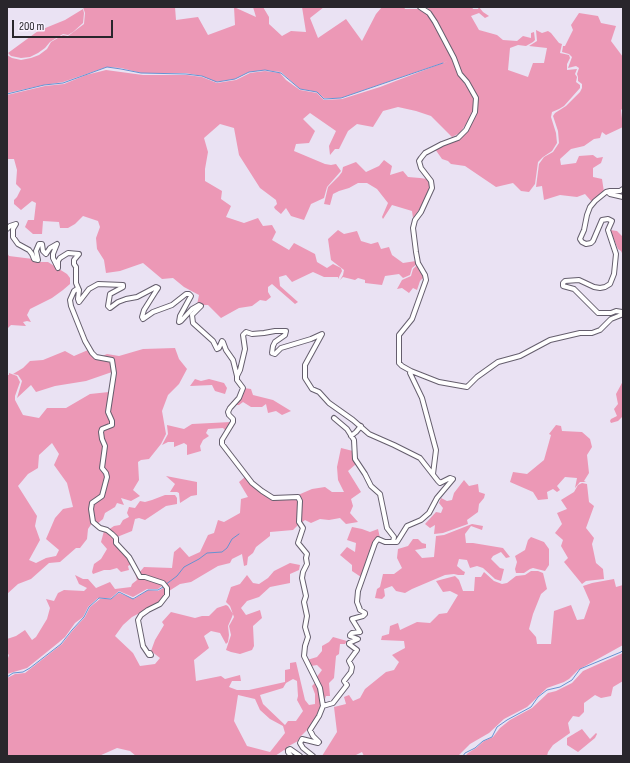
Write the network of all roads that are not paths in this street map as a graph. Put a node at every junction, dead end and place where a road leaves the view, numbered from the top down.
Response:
1 (420, 7) edge
2 (623, 189) edge
3 (608, 192) junction
4 (623, 196) edge
5 (7, 229) edge
6 (79, 290) junction
7 (411, 371) junction
8 (237, 376) junction
9 (334, 418) dead end
10 (361, 426) junction
11 (351, 436) junction
12 (433, 474) junction
13 (393, 542) junction
14 (148, 653) dead end
15 (323, 706) junction
16 (291, 756) edge
17 (300, 756) edge
18 (313, 756) edge

1 - 7 street
2 - 3 street
3 - 4 street
3 - 7 street
5 - 6 street
6 - 8 street
6 - 14 street
7 - 12 street
8 - 10 street
8 - 15 street
9 - 11 street
10 - 11 street
10 - 12 street
11 - 13 street
12 - 13 street
13 - 15 street
15 - 18 street
16 - 17 street

